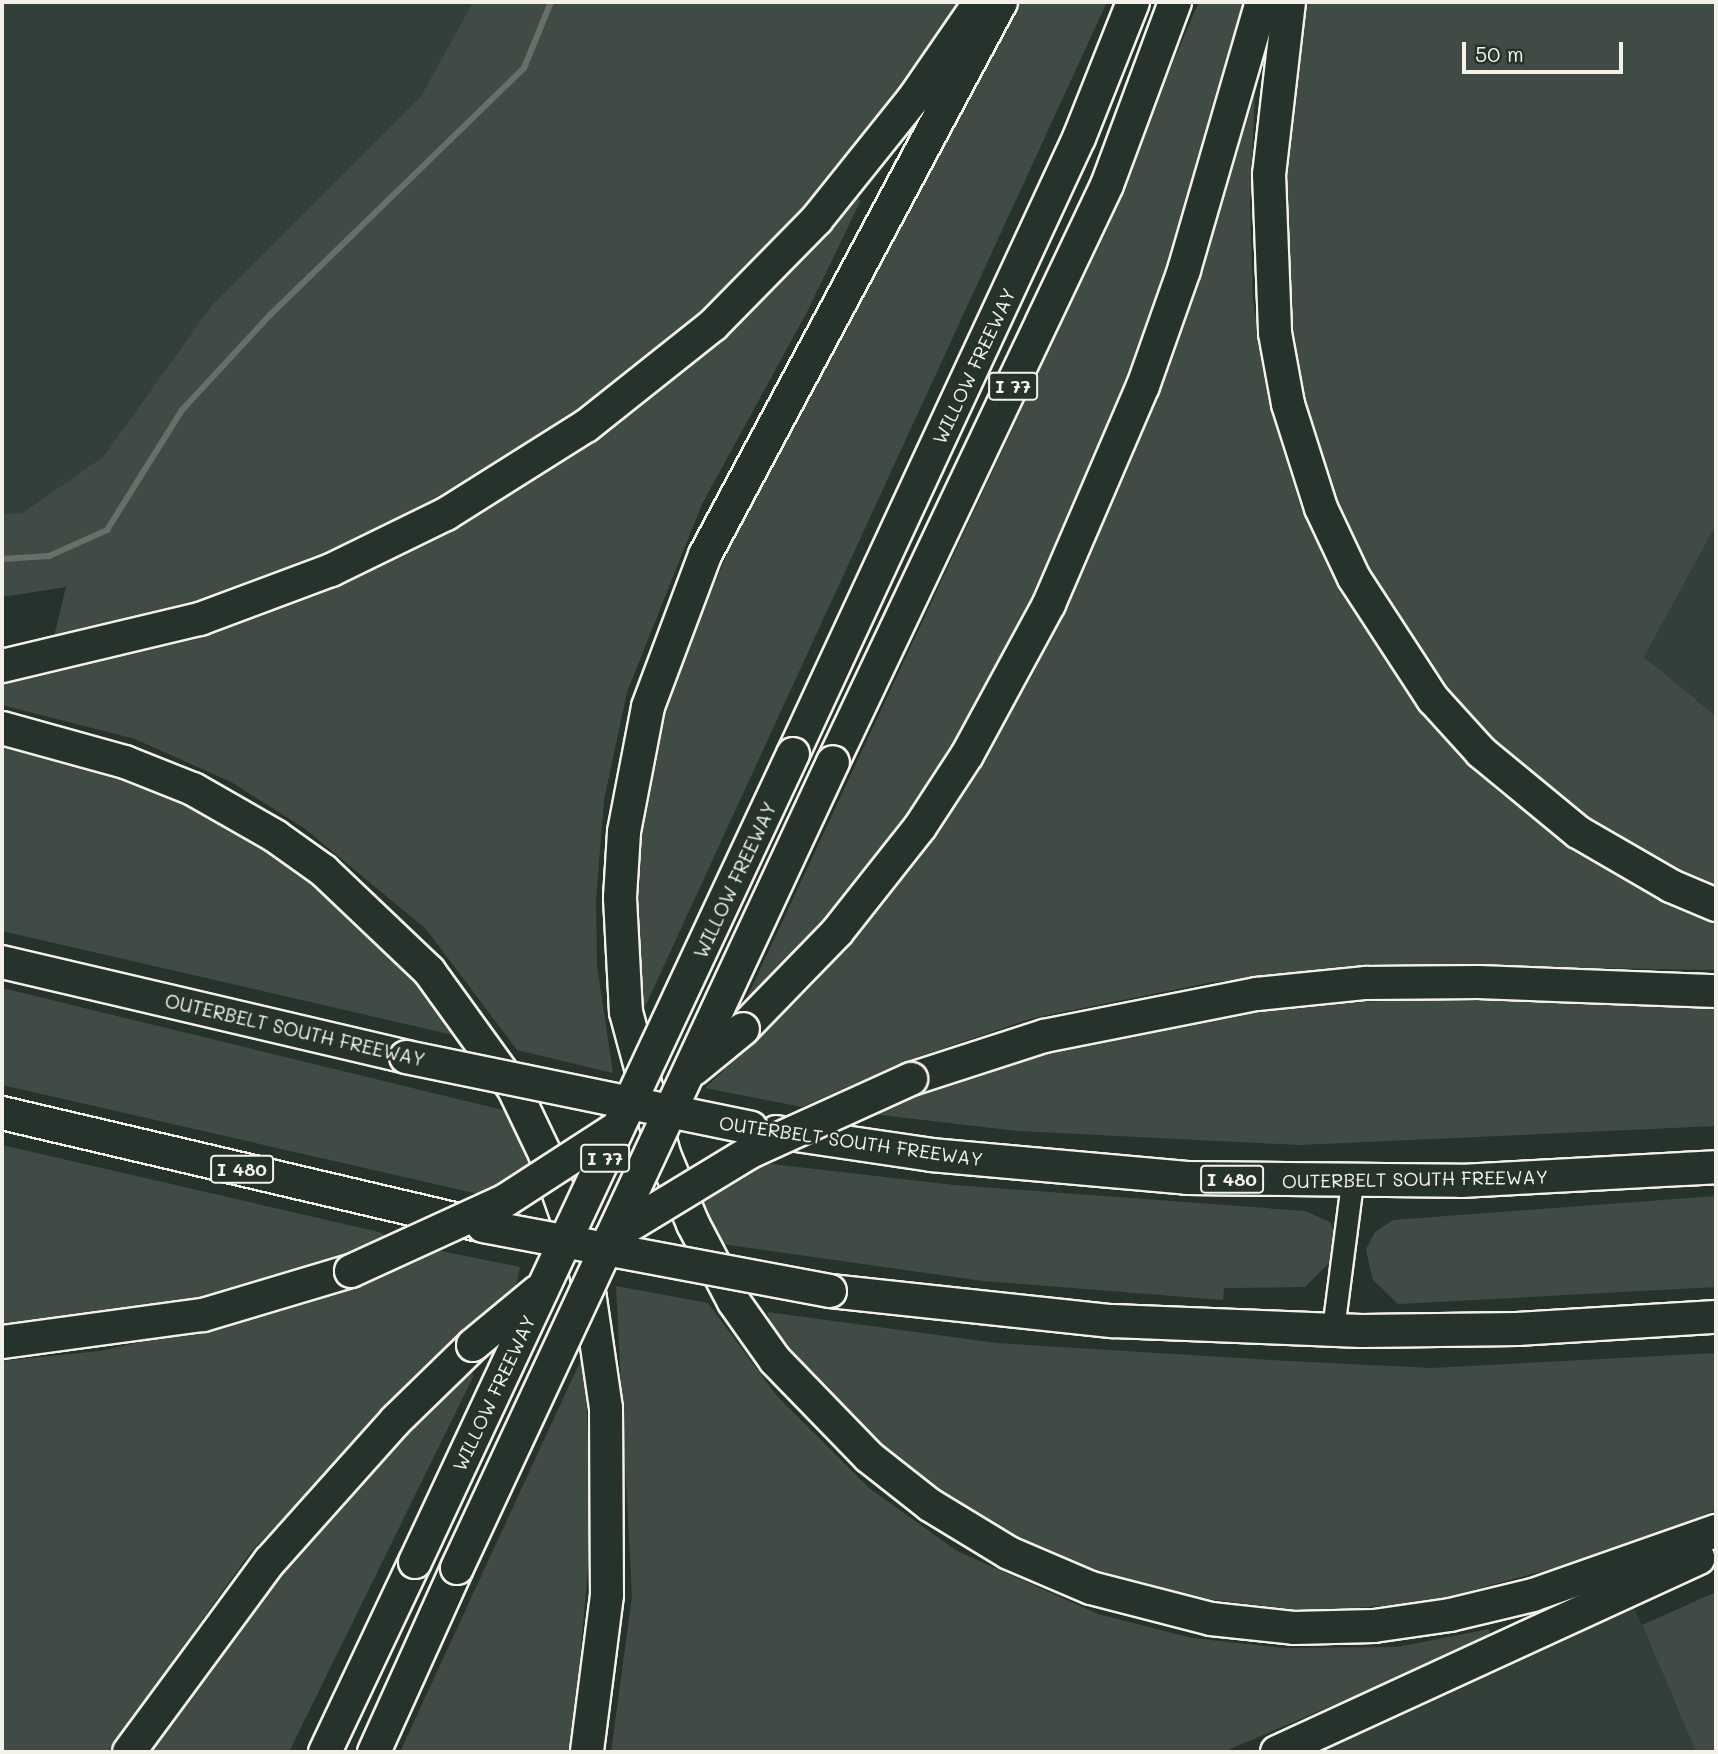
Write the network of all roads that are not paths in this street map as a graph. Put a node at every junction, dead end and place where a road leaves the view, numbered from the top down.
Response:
1 (980, 2) edge
2 (1001, 2) edge
3 (1133, 2) edge
4 (1175, 2) edge
5 (1262, 2) edge
6 (1289, 2) edge
7 (2, 666) edge
8 (2, 728) edge
9 (1716, 905) edge
10 (2, 962) edge
11 (1716, 991) edge
12 (2, 1113) edge
13 (1716, 1167) edge
14 (1352, 1182) junction
15 (1716, 1316) edge
16 (1333, 1329) junction
17 (2, 1342) edge
18 (1716, 1531) edge
19 (1716, 1549) edge
20 (129, 1752) edge
21 (325, 1752) edge
22 (374, 1752) edge
23 (587, 1752) edge
24 (1277, 1752) edge

1 - 7 highway
2 - 18 highway
3 - 21 highway, WILLOW FREEWAY / I 77, bridge
4 - 22 highway, WILLOW FREEWAY / I 77, bridge
5 - 17 highway, bridge
6 - 9 highway
8 - 23 highway
10 - 14 highway, OUTERBELT SOUTH FREEWAY / I 480, bridge
11 - 20 highway, bridge
12 - 16 highway, I 480, bridge
13 - 14 highway, OUTERBELT SOUTH FREEWAY / I 480
14 - 16 lane
15 - 16 highway, I 480
19 - 24 highway

